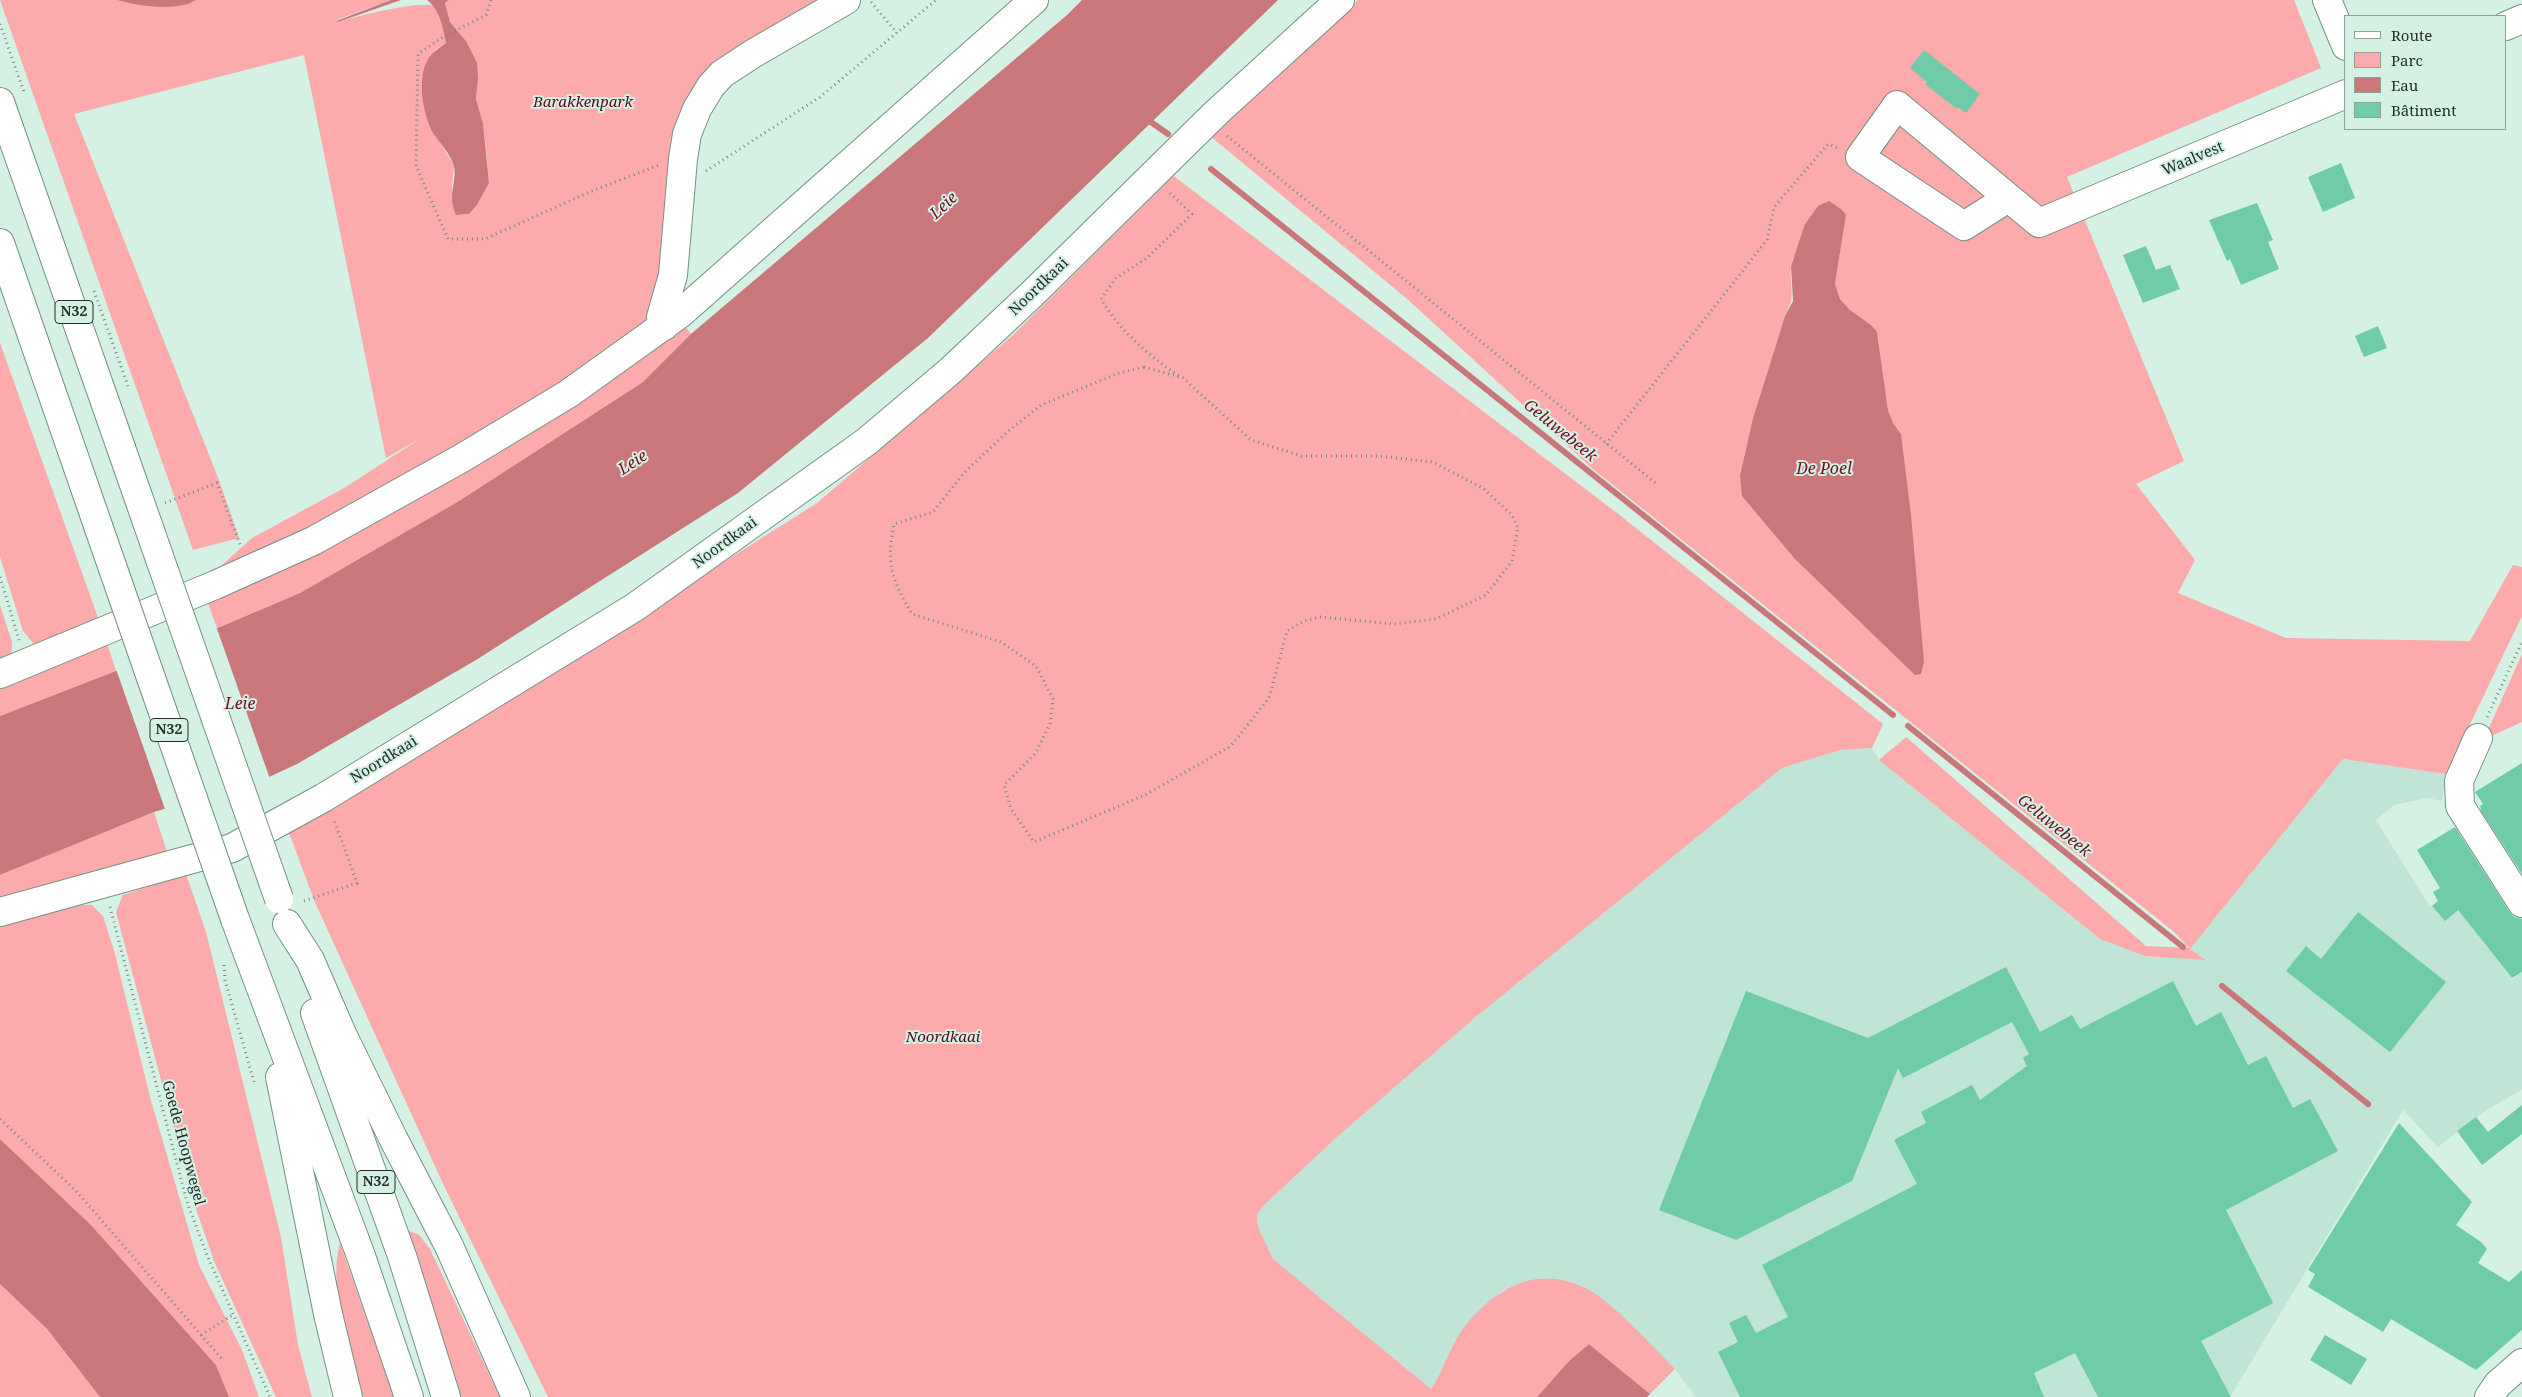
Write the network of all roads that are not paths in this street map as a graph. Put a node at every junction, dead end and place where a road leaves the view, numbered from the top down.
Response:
1 (846, 0) edge
2 (1034, 0) edge
3 (1340, 0) edge
4 (2327, 0) edge
5 (2522, 19) edge
6 (2507, 26) edge
7 (2344, 41) edge
8 (2344, 95) edge
9 (0, 102) edge
10 (2008, 198) junction
11 (0, 244) edge
12 (664, 326) junction
13 (0, 674) edge
14 (2478, 738) road end
15 (2522, 902) edge
16 (289, 909) junction
17 (0, 912) edge
18 (270, 1012) junction
19 (2522, 1363) edge
20 (348, 1397) edge
21 (409, 1397) edge
22 (446, 1397) edge
23 (516, 1397) edge
24 (2489, 1397) edge

1 - 12 main road
2 - 12 main road
3 - 17 main road, Noordkaai
4 - 7 main road
5 - 6 main road
8 - 10 main road, Waalvest
9 - 16 main road, N32, bridge
10 - 10 main road
11 - 18 main road, N32, bridge
12 - 13 main road
14 - 15 main road
16 - 22 main road, N32
16 - 23 main road
18 - 20 main road
18 - 21 main road, N32
19 - 24 main road

